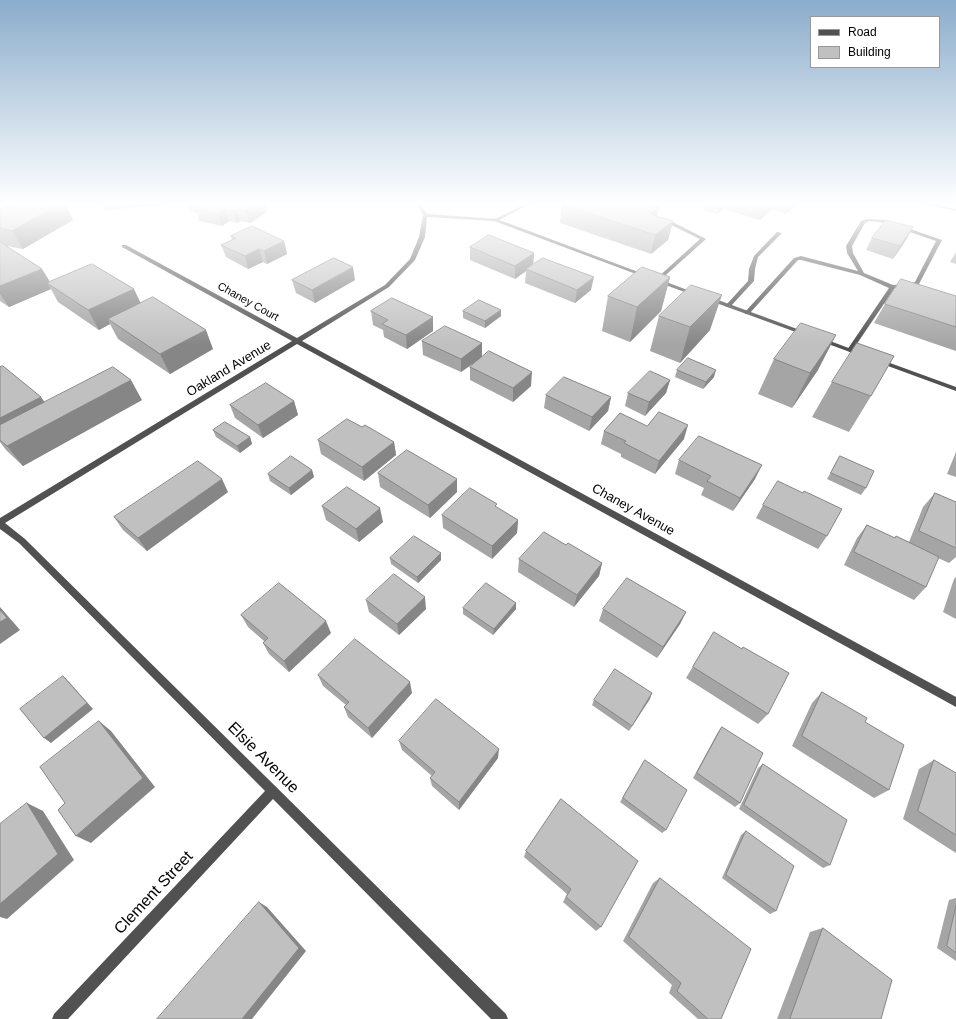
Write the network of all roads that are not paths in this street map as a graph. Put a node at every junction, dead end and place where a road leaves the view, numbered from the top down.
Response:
1 (132, 251) edge
2 (416, 251) edge
3 (578, 251) edge
4 (690, 251) edge
5 (762, 251) edge
6 (850, 251) edge
7 (934, 251) edge
8 (862, 274) junction
9 (658, 280) junction
10 (892, 287) junction
11 (728, 306) junction
12 (747, 313) junction
13 (298, 341) junction
14 (850, 350) junction
15 (864, 356) edge
16 (871, 358) edge
17 (956, 389) edge
18 (0, 523) edge
19 (956, 702) edge
20 (273, 791) junction
21 (59, 1019) edge
22 (501, 1019) edge

1 - 13 street, Chaney Court
2 - 13 street, Oakland Avenue
3 - 9 street
4 - 9 street
5 - 11 street
6 - 8 street
7 - 10 street
8 - 10 street
8 - 12 street
9 - 11 street
10 - 14 street
11 - 12 street
12 - 14 street
13 - 18 street, Oakland Avenue
13 - 19 street, Chaney Avenue
14 - 15 street
16 - 17 street
18 - 20 street, Elsie Avenue
20 - 21 street, Clement Street
20 - 22 street, Elsie Avenue

